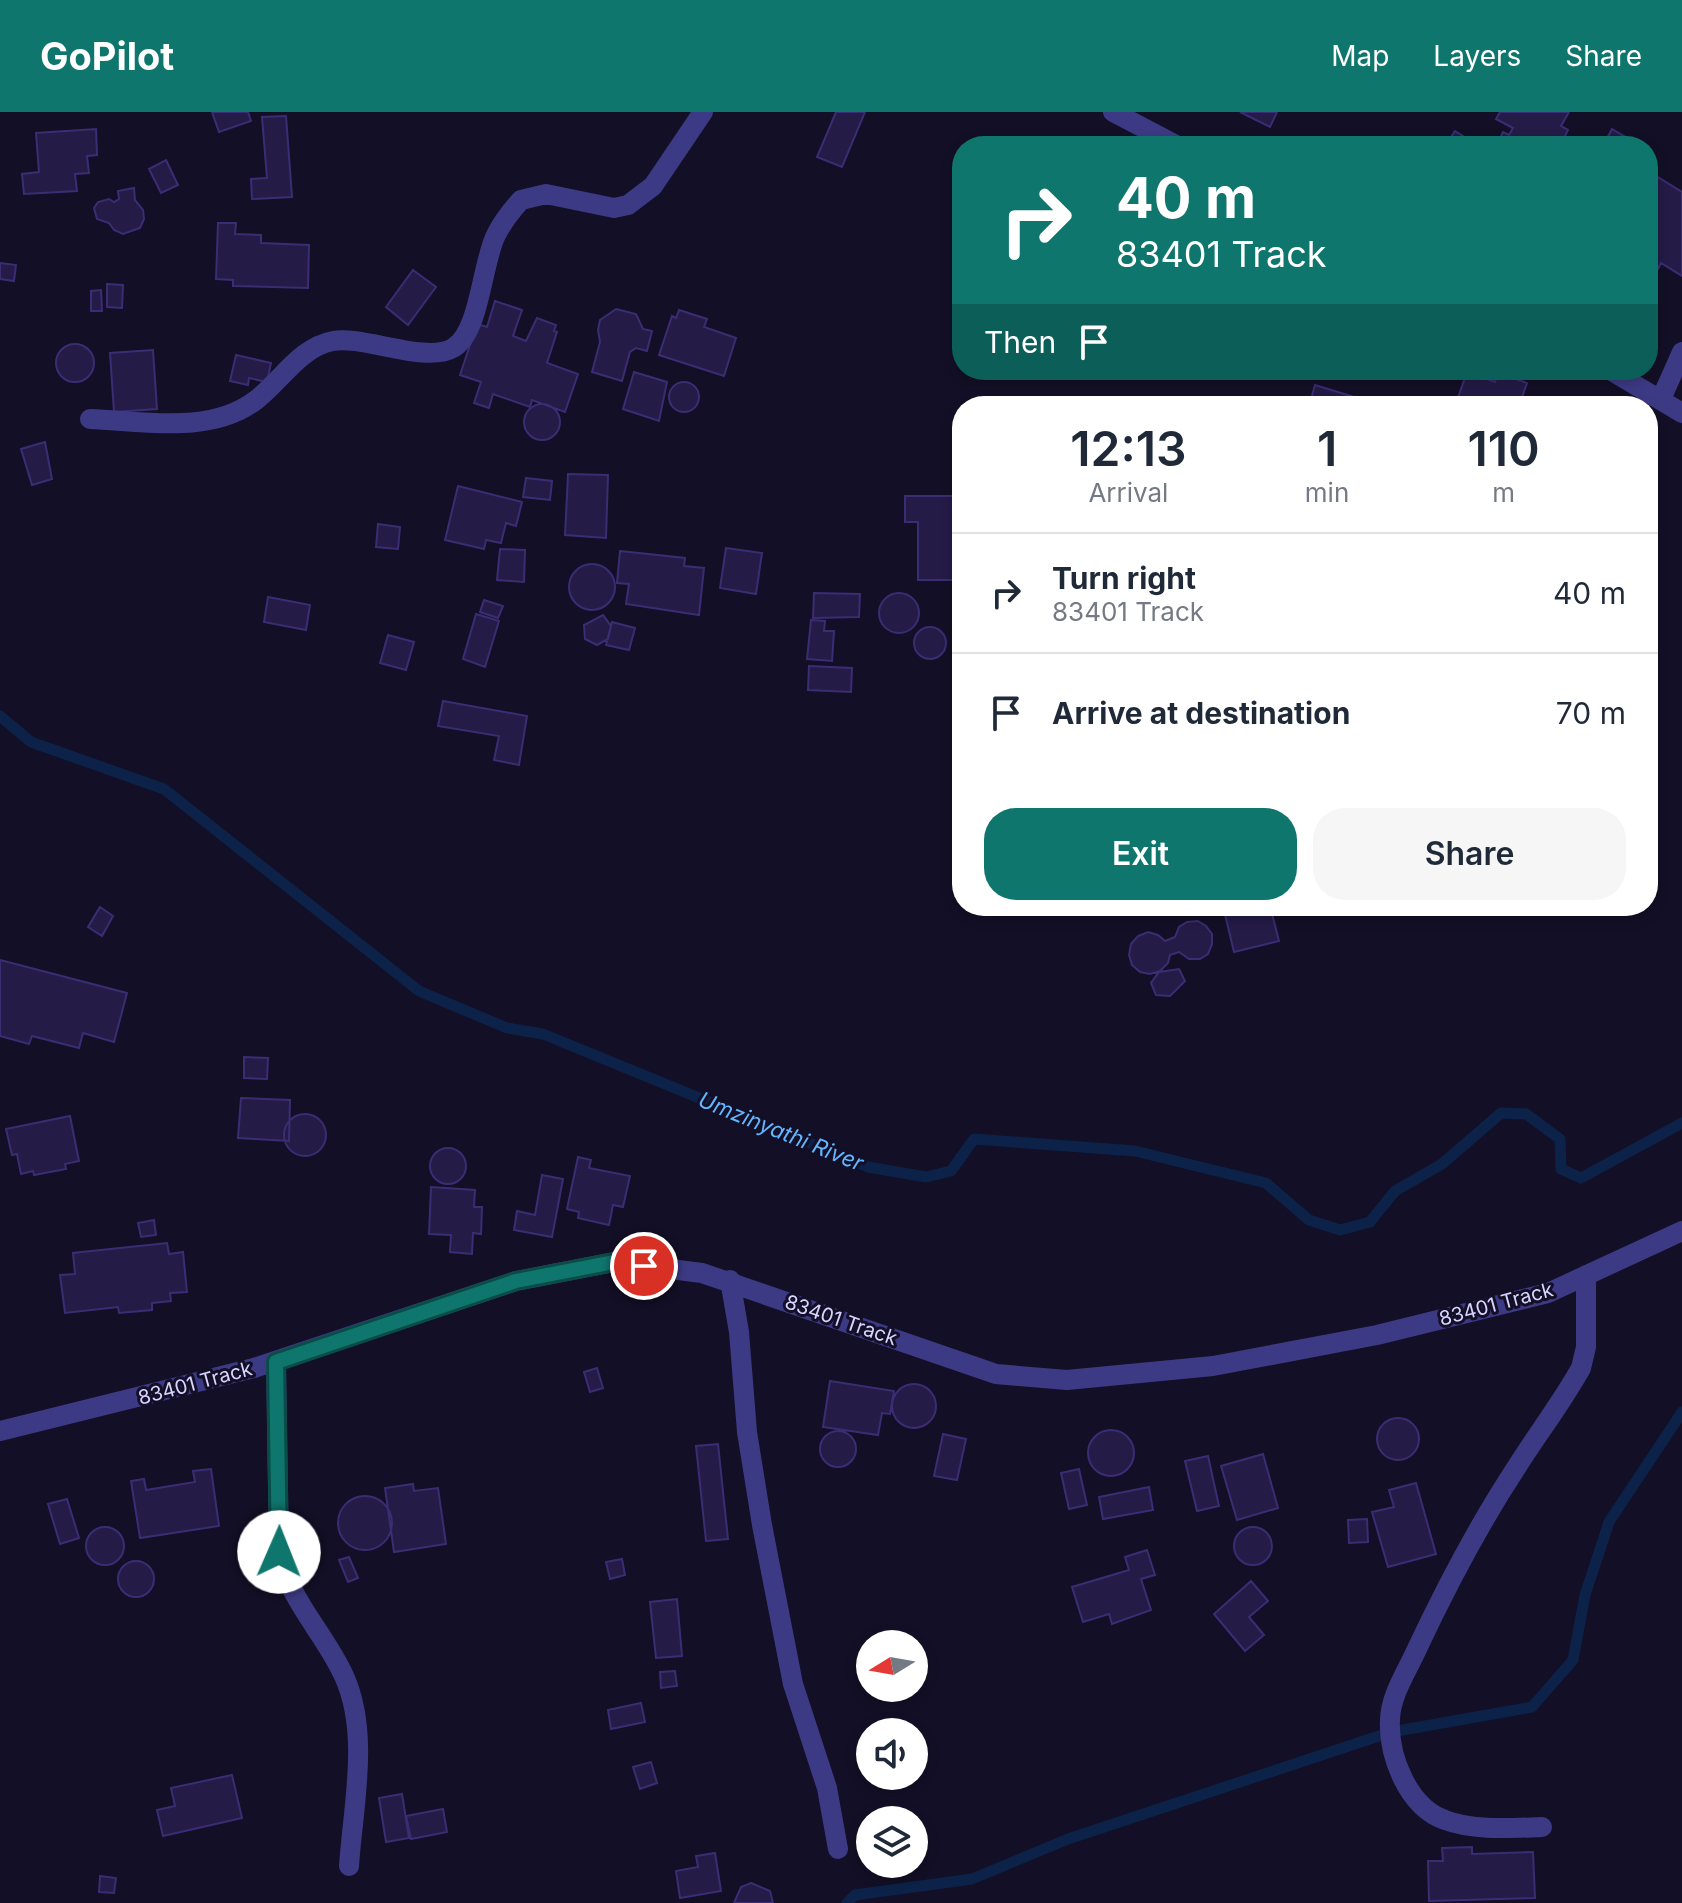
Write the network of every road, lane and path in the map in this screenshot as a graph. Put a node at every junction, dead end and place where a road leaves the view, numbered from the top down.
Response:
1 (703, 112) edge
2 (1113, 112) edge
3 (1159, 136) edge
4 (1682, 352) edge
5 (1628, 380) edge
6 (1656, 396) edge
7 (1658, 397) edge
8 (1661, 399) junction
9 (1682, 413) edge
10 (90, 419) dead end
11 (1682, 1231) edge
12 (1586, 1275) junction
13 (730, 1280) junction
14 (276, 1362) junction
15 (0, 1431) edge
16 (1542, 1827) dead end
17 (838, 1849) dead end
18 (349, 1866) dead end

1 - 10 street
2 - 3 street
4 - 8 street
5 - 6 street
7 - 8 street
8 - 9 street
11 - 12 street, 83401 Track
12 - 13 street, 83401 Track
12 - 16 street
13 - 14 street, 83401 Track
13 - 17 street
14 - 15 street, 83401 Track
14 - 18 street

